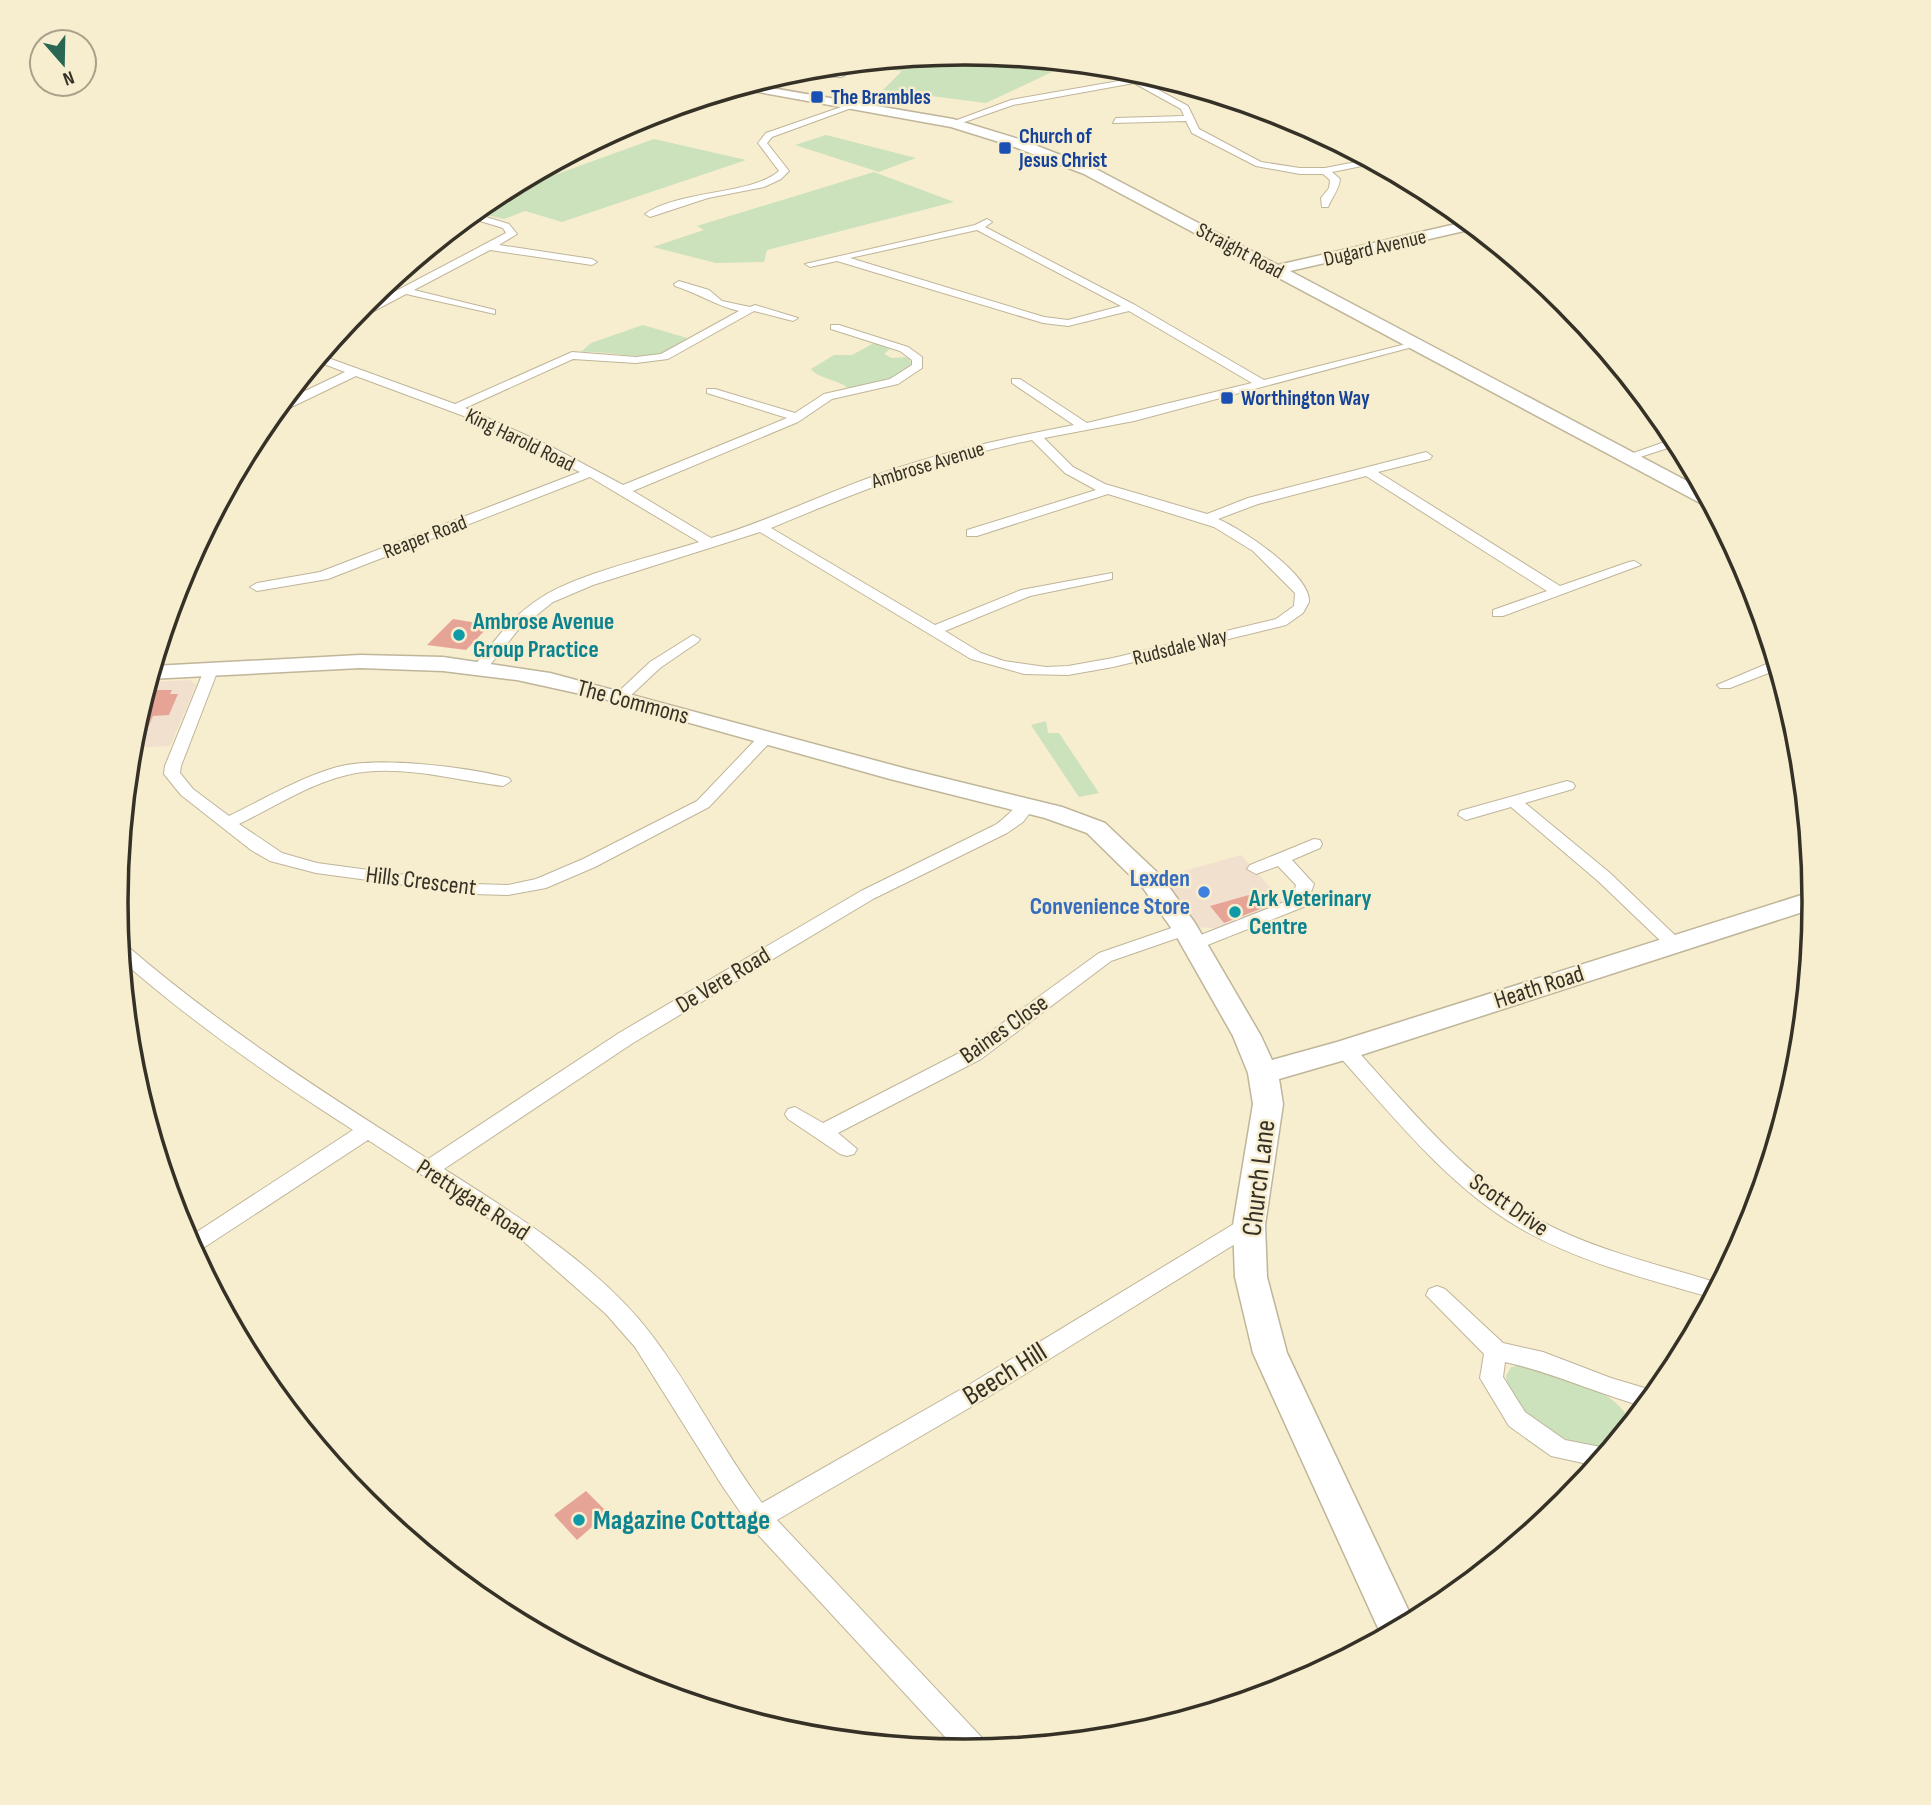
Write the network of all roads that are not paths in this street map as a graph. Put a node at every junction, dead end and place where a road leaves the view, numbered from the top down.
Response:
1 (1132, 82) edge
2 (1141, 84) edge
3 (760, 90) edge
4 (853, 106) junction
5 (1188, 118) junction
6 (1116, 121) dead end
7 (953, 123) junction
8 (1360, 164) edge
9 (1325, 171) junction
10 (1325, 205) dead end
11 (650, 214) dead end
12 (483, 218) edge
13 (989, 221) dead end
14 (978, 227) junction
15 (1461, 228) edge
16 (491, 247) junction
17 (841, 259) junction
18 (592, 262) dead end
19 (810, 264) dead end
20 (1276, 270) junction
21 (679, 284) dead end
22 (405, 292) junction
23 (378, 306) edge
24 (755, 307) junction
25 (1131, 307) junction
26 (491, 312) dead end
27 (793, 318) dead end
28 (835, 327) dead end
29 (1414, 345) junction
30 (327, 361) edge
31 (354, 372) junction
32 (1016, 381) dead end
33 (1262, 384) junction
34 (711, 391) dead end
35 (296, 399) edge
36 (455, 408) junction
37 (797, 417) junction
38 (1085, 427) junction
39 (1035, 436) junction
40 (1667, 445) edge
41 (1426, 456) dead end
42 (1628, 457) junction
43 (1367, 471) junction
44 (589, 474) junction
45 (1108, 490) junction
46 (621, 491) junction
47 (1696, 493) edge
48 (1206, 519) junction
49 (761, 527) junction
50 (972, 533) dead end
51 (711, 544) junction
52 (1634, 565) dead end
53 (1107, 576) dead end
54 (257, 587) dead end
55 (1559, 592) junction
56 (1498, 613) dead end
57 (934, 631) junction
58 (693, 639) dead end
59 (1769, 667) edge
60 (480, 668) junction
61 (211, 670) junction
62 (160, 673) edge
63 (1725, 685) dead end
64 (621, 697) junction
65 (766, 738) junction
66 (503, 781) dead end
67 (1567, 786) dead end
68 (1513, 801) junction
69 (1027, 806) junction
70 (1466, 815) dead end
71 (227, 824) junction
72 (1100, 832) joint
73 (1314, 844) dead end
74 (1281, 859) junction
75 (1256, 869) dead end
76 (1803, 903) edge
77 (1190, 936) junction
78 (1674, 944) junction
79 (130, 958) edge
80 (1345, 1050) junction
81 (1263, 1073) junction
82 (795, 1114) dead end
83 (366, 1131) junction
84 (822, 1132) junction
85 (847, 1149) dead end
86 (427, 1170) junction
87 (1249, 1225) junction
88 (200, 1241) edge
89 (1709, 1288) edge
90 (1437, 1295) dead end
91 (1496, 1351) junction
92 (1642, 1396) edge
93 (1595, 1455) edge
94 (759, 1518) junction
95 (1394, 1622) edge
96 (966, 1740) edge

1 - 7 street
2 - 5 street
3 - 4 street, Straight Road
4 - 7 street, Straight Road
4 - 11 street
5 - 6 street
5 - 9 street
7 - 20 street, Straight Road
8 - 9 street
9 - 10 street
12 - 16 street
13 - 14 street
14 - 17 street
14 - 25 street
15 - 20 street, Dugard Avenue
16 - 18 street
16 - 22 street
17 - 19 street
17 - 25 street
20 - 29 street, Straight Road
21 - 24 street
22 - 23 street
22 - 26 street
24 - 27 street
24 - 36 street
25 - 33 street
28 - 37 street
29 - 33 street, Ambrose Avenue
29 - 42 street, Straight Road
30 - 31 street, King Harold Road
31 - 35 street
31 - 36 street, King Harold Road
32 - 38 street
33 - 38 street, Ambrose Avenue
34 - 37 street
36 - 44 street, King Harold Road
37 - 46 street
38 - 39 street, Ambrose Avenue
39 - 45 street, Rudsdale Way
39 - 49 street, Ambrose Avenue
40 - 42 street
41 - 43 street
42 - 47 street, Straight Road
43 - 48 street
43 - 55 street
44 - 46 street, King Harold Road
44 - 54 street, Reaper Road
45 - 48 street, Rudsdale Way
45 - 50 street
46 - 51 street, King Harold Road
48 - 57 street, Rudsdale Way
49 - 51 street, Ambrose Avenue
49 - 57 street, Rudsdale Way
51 - 60 street, Ambrose Avenue
52 - 55 street
53 - 57 street
55 - 56 street
58 - 64 street
59 - 63 street
60 - 61 street, The Commons
60 - 64 street, The Commons
61 - 62 street, The Commons
61 - 71 street, Hills Crescent
64 - 65 street, The Commons
65 - 69 street, The Commons
65 - 71 street, Hills Crescent
66 - 71 street
67 - 68 street
68 - 70 street
68 - 78 street
69 - 72 street, The Commons
69 - 86 street, De Vere Road
72 - 77 street, Church Lane
73 - 74 street
74 - 75 street
74 - 77 street, Baines Close
76 - 78 street, Heath Road
77 - 81 street, Church Lane
77 - 84 street, Baines Close
78 - 80 street, Heath Road
79 - 83 street, Prettygate Road
80 - 81 street, Heath Road
80 - 89 street, Scott Drive
81 - 87 street, Church Lane
82 - 84 street
83 - 86 street, Prettygate Road
83 - 88 street
84 - 85 street
86 - 94 street, Prettygate Road
87 - 94 street, Beech Hill
87 - 95 street, Church Lane
90 - 91 street
91 - 92 street
91 - 93 street
94 - 96 street, Prettygate Road

